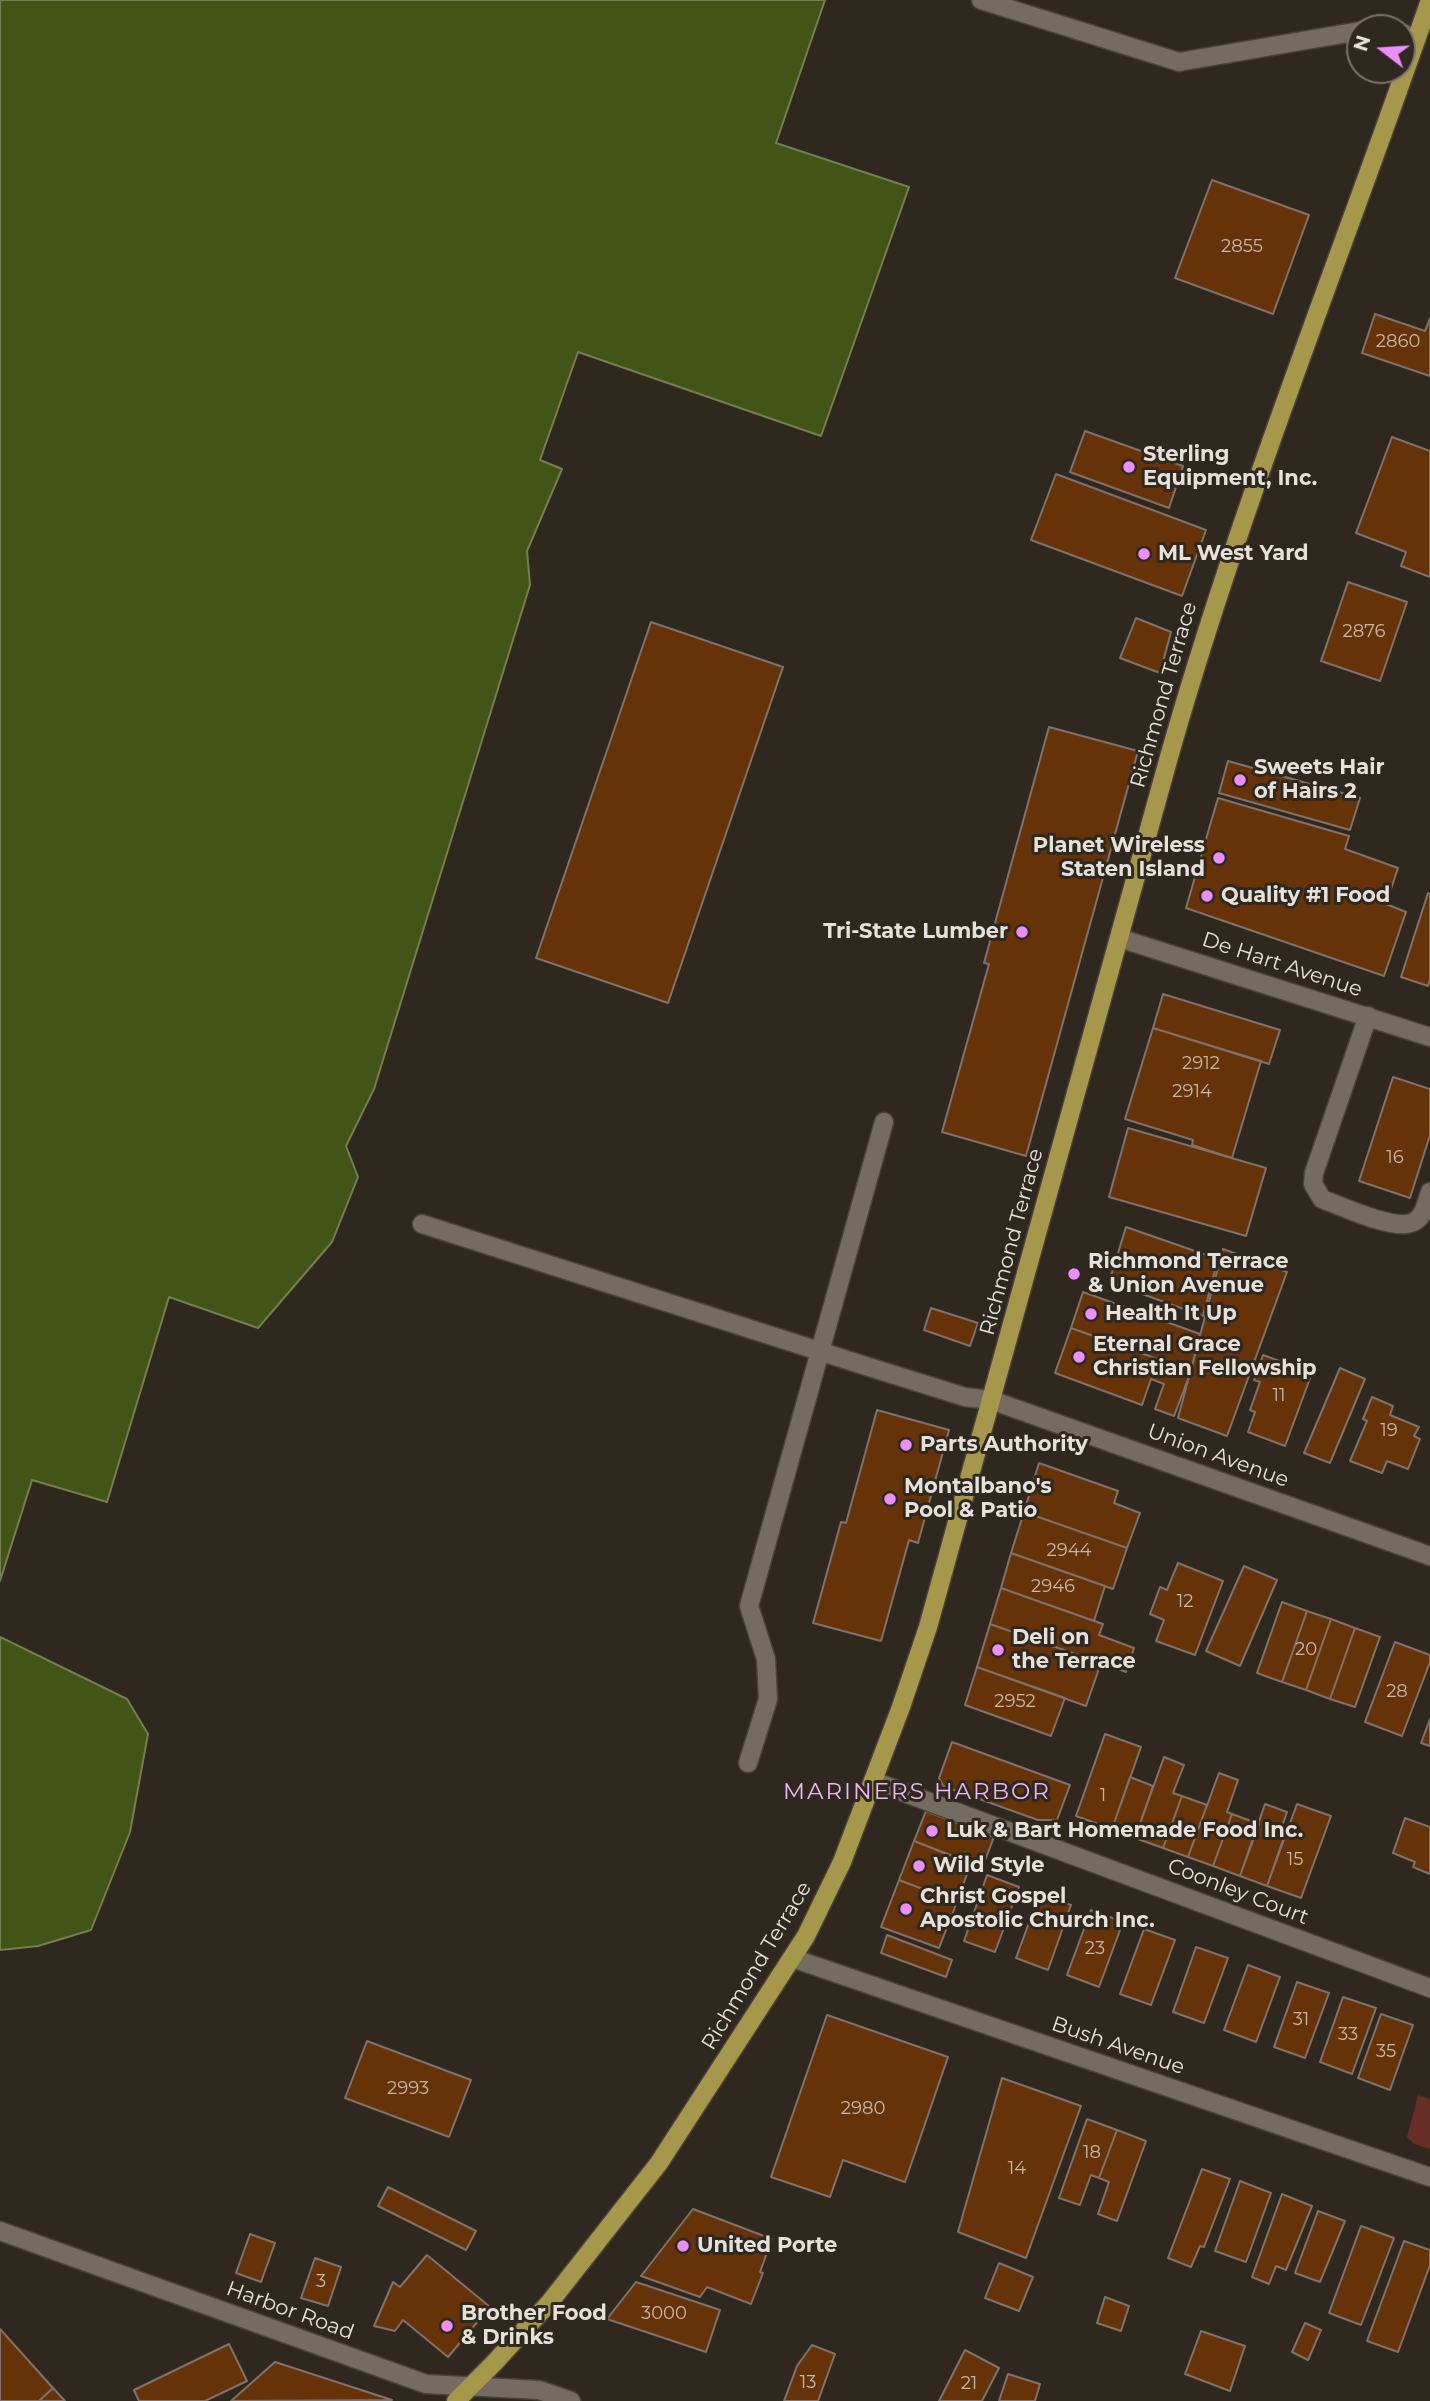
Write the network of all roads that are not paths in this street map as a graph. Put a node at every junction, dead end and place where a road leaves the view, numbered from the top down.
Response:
1 (981, 0) edge
2 (1430, 0) edge
3 (1416, 24) edge
4 (1346, 33) edge
5 (1393, 84) edge
6 (1119, 938) junction
7 (1368, 1016) junction
8 (1430, 1037) edge
9 (884, 1122) dead end
10 (1430, 1192) edge
11 (422, 1224) dead end
12 (819, 1351) junction
13 (991, 1401) junction
14 (1430, 1556) edge
15 (748, 1763) dead end
16 (873, 1781) junction
17 (792, 1958) junction
18 (1430, 1988) edge
19 (1430, 2177) edge
20 (0, 2231) edge
21 (472, 2386) junction
22 (456, 2401) edge
23 (571, 2401) edge

1 - 4 street
2 - 3 main road, Richmond Terrace
5 - 6 main road, Richmond Terrace
6 - 7 street, De Hart Avenue
6 - 13 main road, Richmond Terrace
7 - 8 street, De Hart Avenue
7 - 10 street
9 - 12 street
11 - 12 street, Union Avenue
12 - 13 street, Union Avenue
12 - 15 street
13 - 14 street, Union Avenue
13 - 16 main road, Richmond Terrace
16 - 17 main road, Richmond Terrace
16 - 18 street, Coonley Court
17 - 19 street, Bush Avenue
17 - 21 main road, Richmond Terrace
20 - 21 street, Harbor Road
21 - 22 main road, Richmond Terrace
21 - 23 street, Harbor Road

